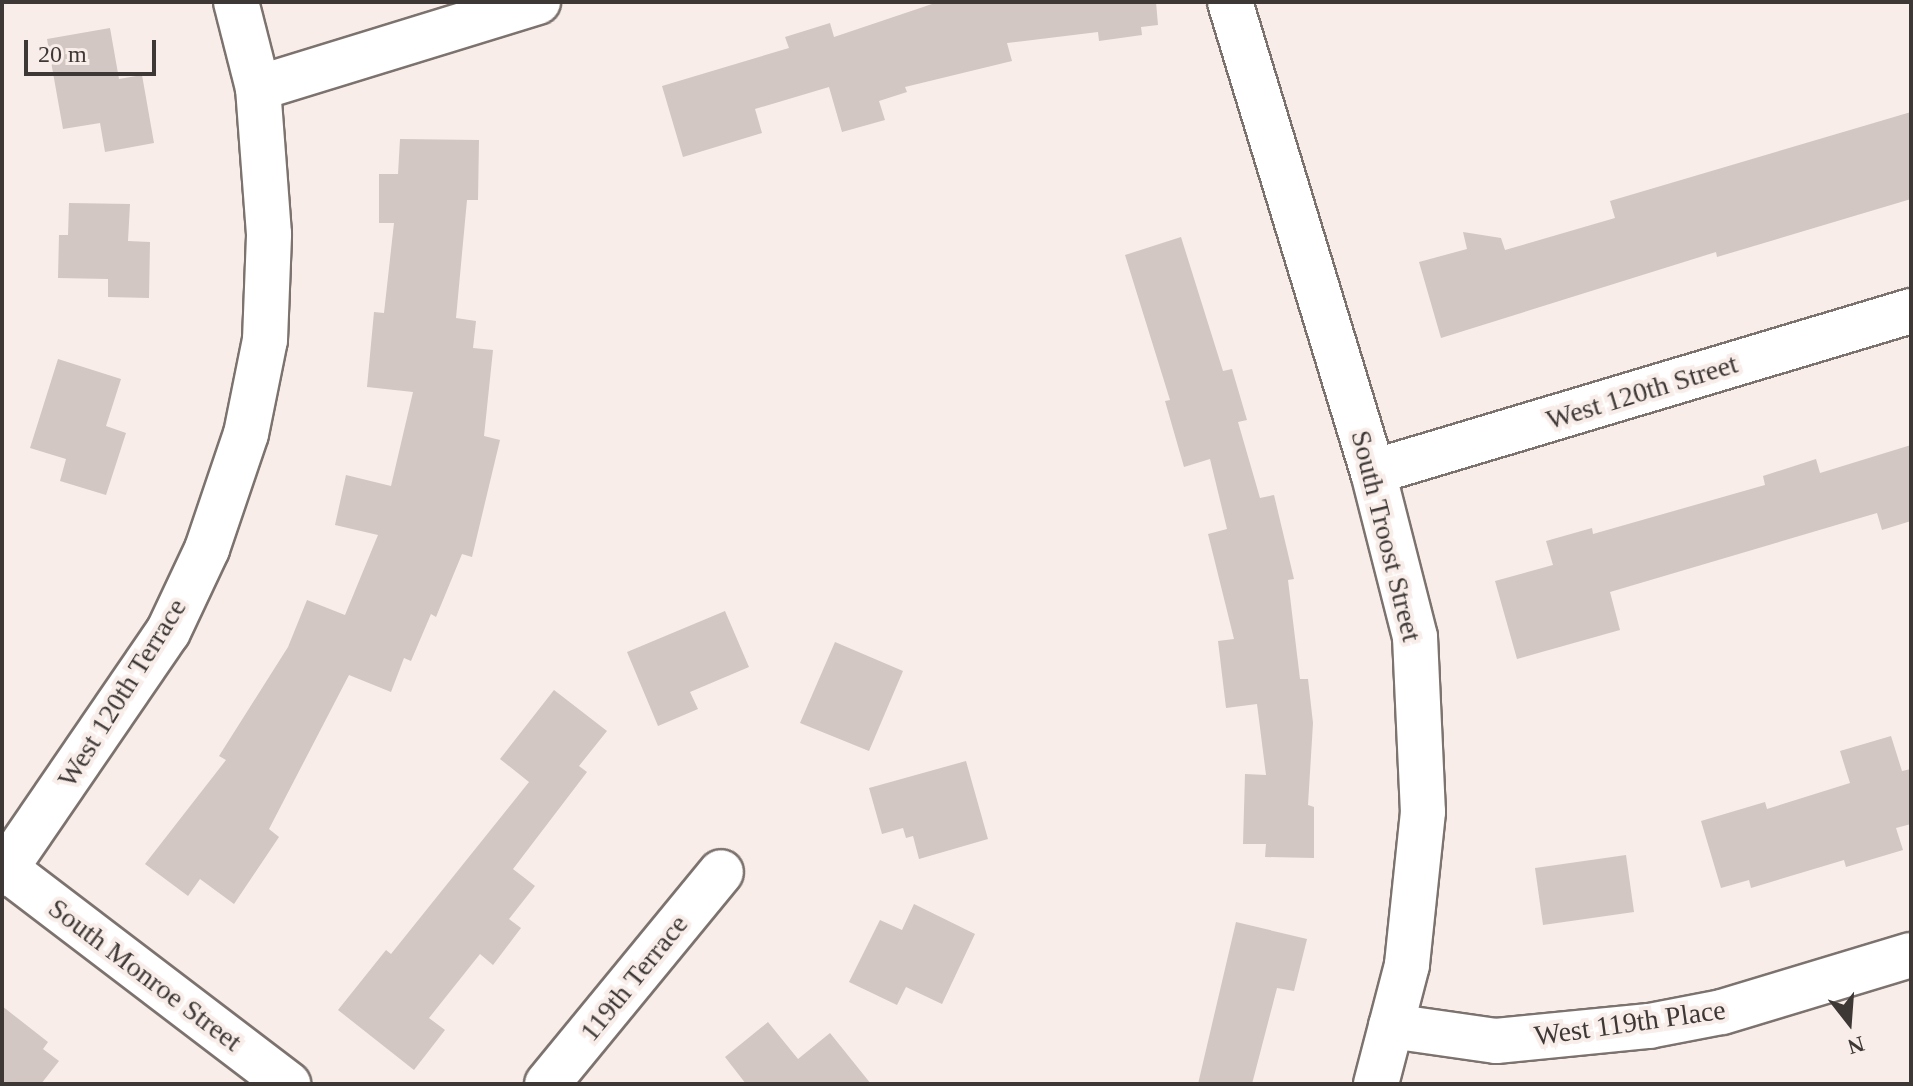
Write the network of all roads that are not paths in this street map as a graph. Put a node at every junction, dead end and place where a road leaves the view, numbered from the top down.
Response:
1 (236, 2) edge
2 (538, 2) edge
3 (1230, 2) edge
4 (258, 88) junction
5 (1911, 311) edge
6 (1373, 472) junction
7 (3, 870) edge
8 (721, 872) dead end
9 (1911, 955) edge
10 (1391, 1026) junction
11 (288, 1084) edge
12 (547, 1084) edge
13 (1376, 1084) edge

1 - 4 street, West 120th Terrace
2 - 4 street
3 - 6 street, South Troost Street
4 - 7 street, West 120th Terrace
5 - 6 street, West 120th Street
6 - 10 street, South Troost Street
7 - 11 street, South Monroe Street
8 - 12 street, 119th Terrace
9 - 10 street, West 119th Place
10 - 13 street, South Troost Street

